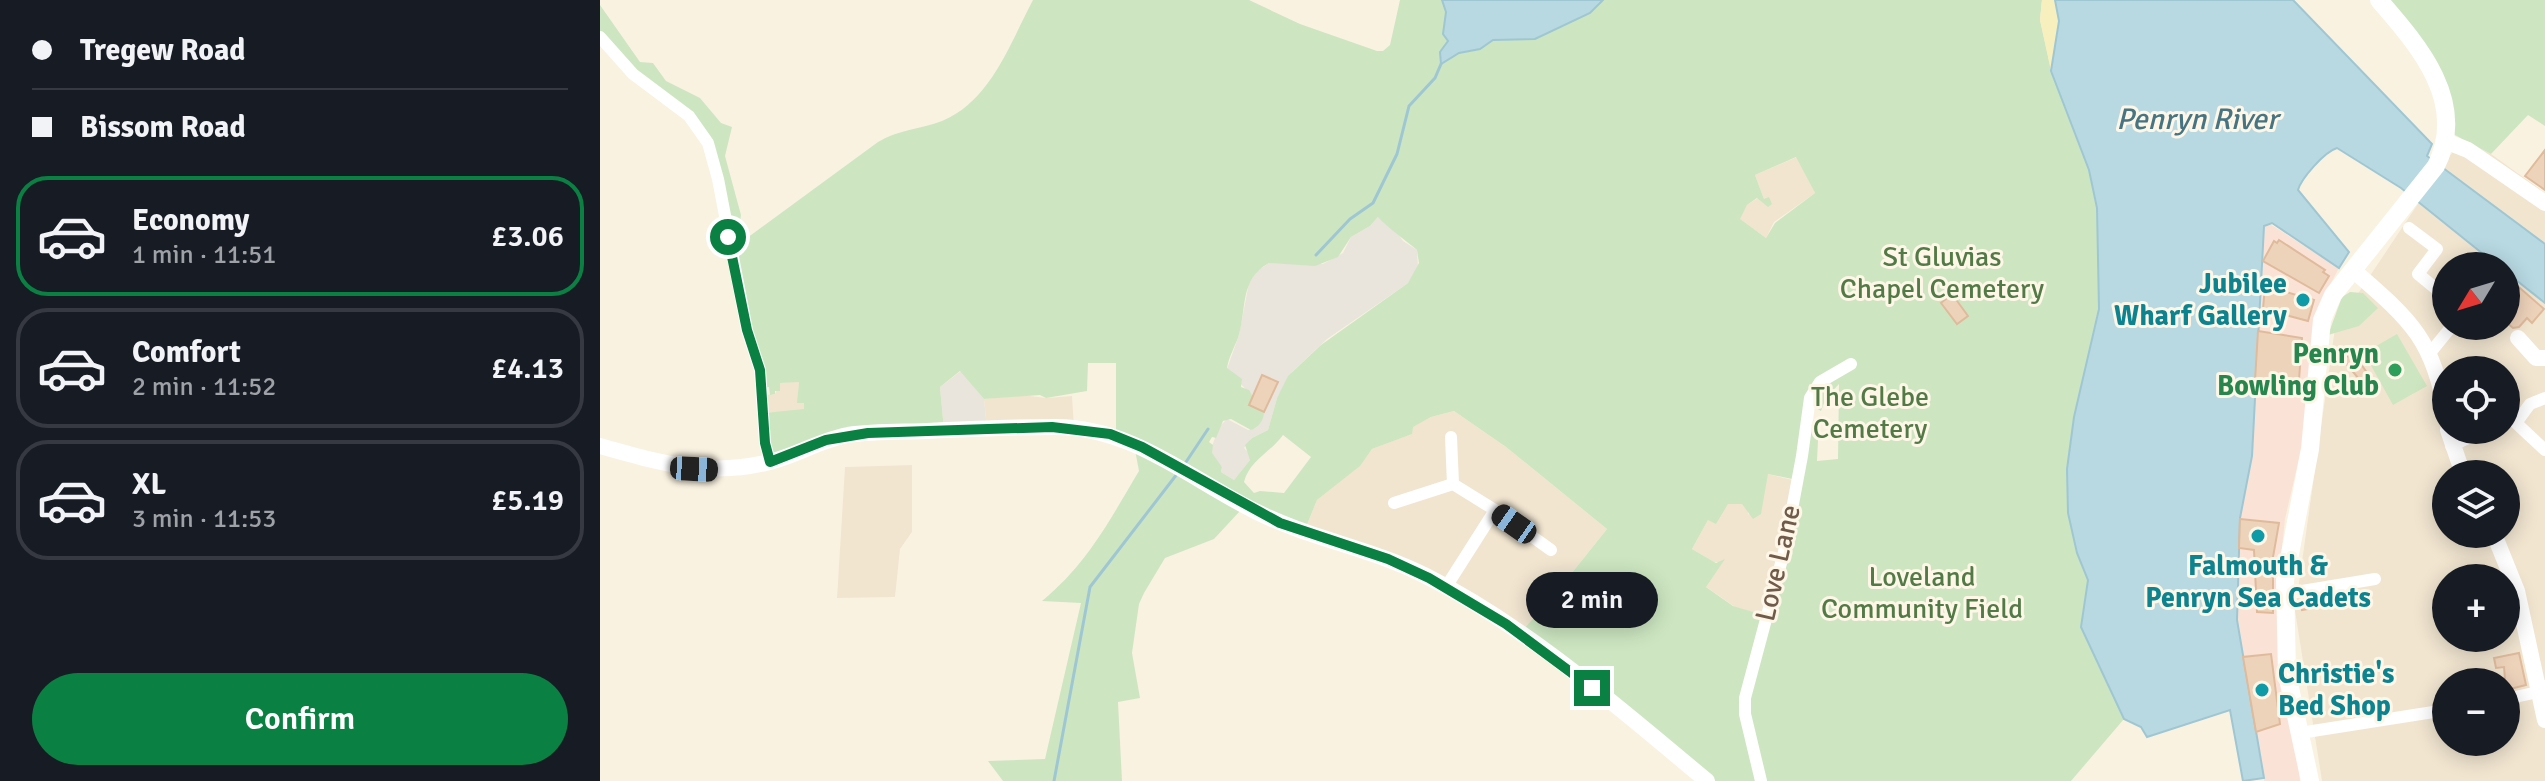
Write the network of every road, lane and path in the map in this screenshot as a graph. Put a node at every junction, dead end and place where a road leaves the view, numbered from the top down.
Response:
1 (2379, 0) edge
2 (600, 37) edge
3 (2443, 148) junction
4 (2545, 203) edge
5 (2409, 228) dead end
6 (2435, 252) edge
7 (2432, 256) edge
8 (2353, 270) junction
9 (2432, 286) edge
10 (2441, 340) edge
11 (2520, 340) edge
12 (2430, 353) junction
13 (2432, 358) edge
14 (2545, 358) edge
15 (1851, 364) dead end
16 (2545, 398) edge
17 (2520, 414) edge
18 (2520, 430) edge
19 (1451, 437) dead end
20 (600, 446) edge
21 (2545, 450) edge
22 (770, 462) junction
23 (1453, 484) junction
24 (1394, 503) dead end
25 (1495, 510) junction
26 (2500, 548) edge
27 (1551, 550) dead end
28 (2375, 579) dead end
29 (1446, 587) junction
30 (2284, 594) junction
31 (2542, 689) edge
32 (2520, 695) edge
33 (2432, 712) edge
34 (2545, 720) edge
35 (2300, 733) junction
36 (1707, 781) edge
37 (1761, 781) edge
38 (2310, 781) edge

1 - 3 main road
2 - 22 street
3 - 4 street
3 - 8 main road
5 - 6 street
7 - 9 street
8 - 12 street
8 - 30 main road
10 - 12 street
11 - 14 street
12 - 13 street
15 - 37 street, Love Lane
16 - 17 street
18 - 21 street
19 - 23 street
20 - 22 street
22 - 29 street
23 - 24 street
23 - 25 street
25 - 27 street
25 - 29 street
26 - 31 street
28 - 30 street
29 - 36 street
30 - 35 main road
31 - 32 street
31 - 34 street
33 - 35 street
35 - 38 main road

